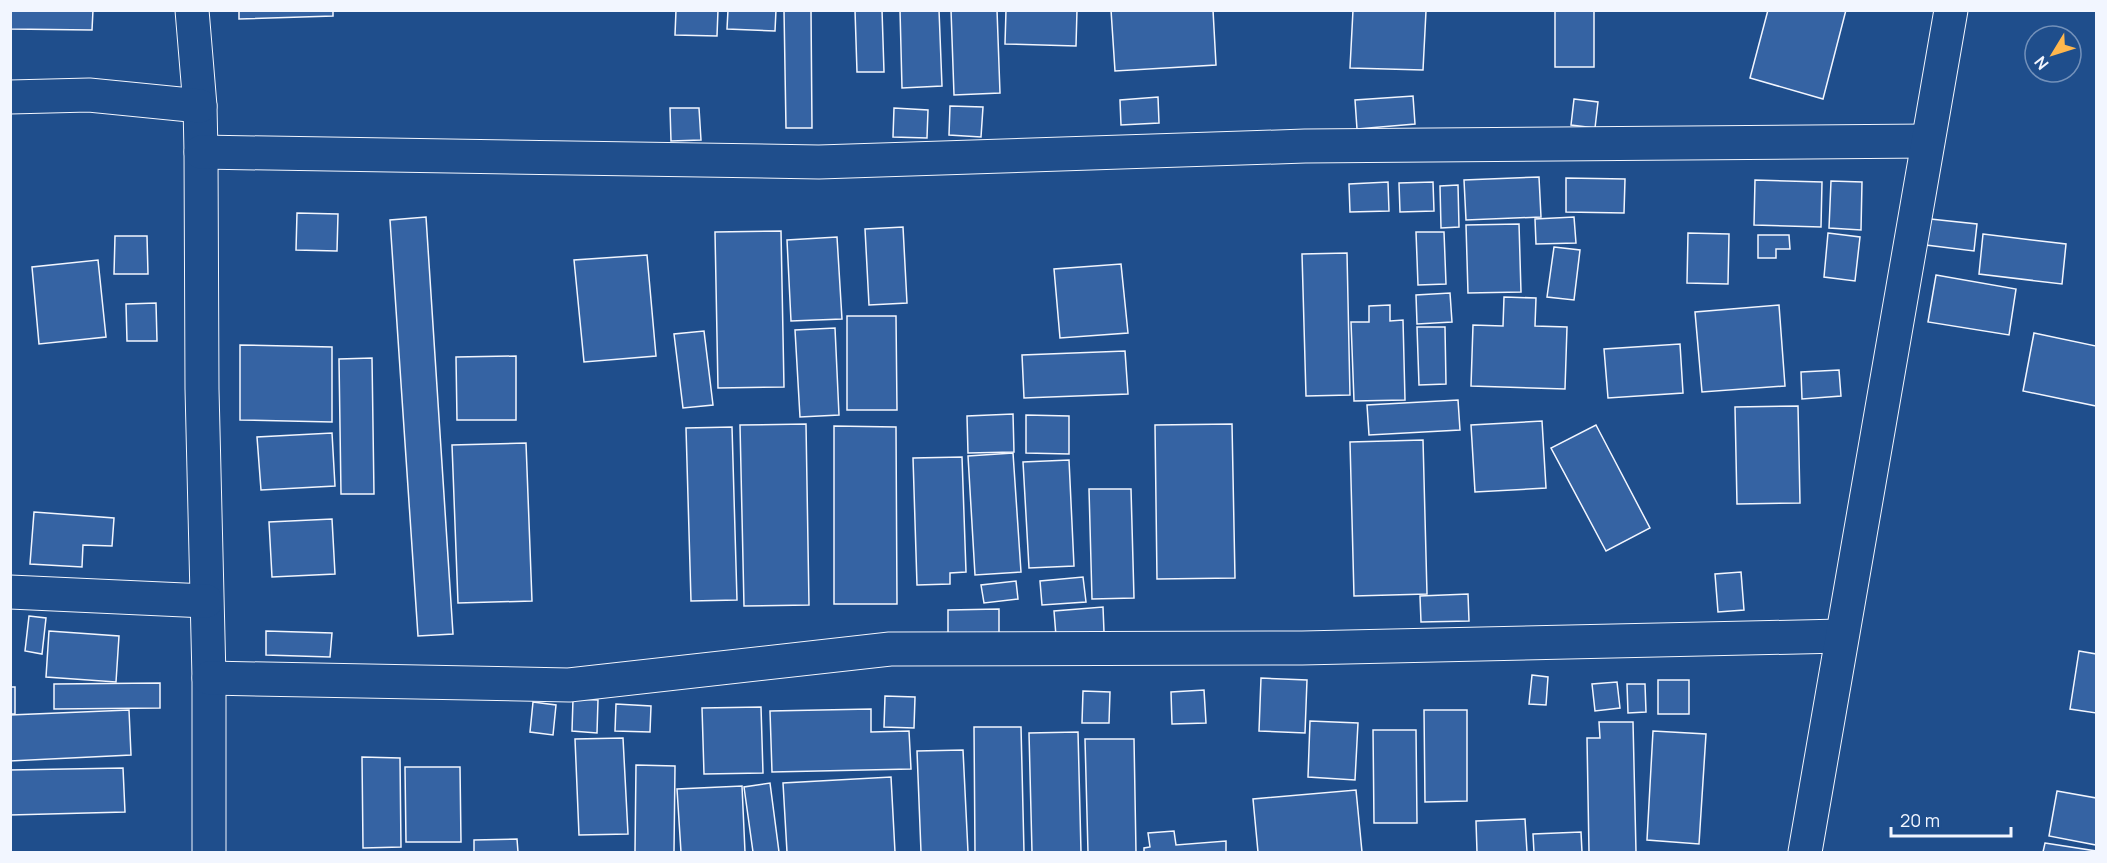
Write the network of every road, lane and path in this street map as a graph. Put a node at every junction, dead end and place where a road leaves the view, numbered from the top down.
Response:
1 (192, 10) edge
2 (1951, 10) edge
3 (10, 97) edge
4 (200, 106) junction
5 (1927, 141) junction
6 (201, 152) junction
7 (10, 592) edge
8 (206, 601) junction
9 (1841, 636) junction
10 (209, 678) junction
11 (209, 852) edge
12 (1805, 852) edge

1 - 4 street
2 - 5 street
3 - 4 street
4 - 6 street
5 - 6 street
5 - 9 street
6 - 8 street
7 - 8 street
8 - 10 street
9 - 10 street
9 - 12 street
10 - 11 street

